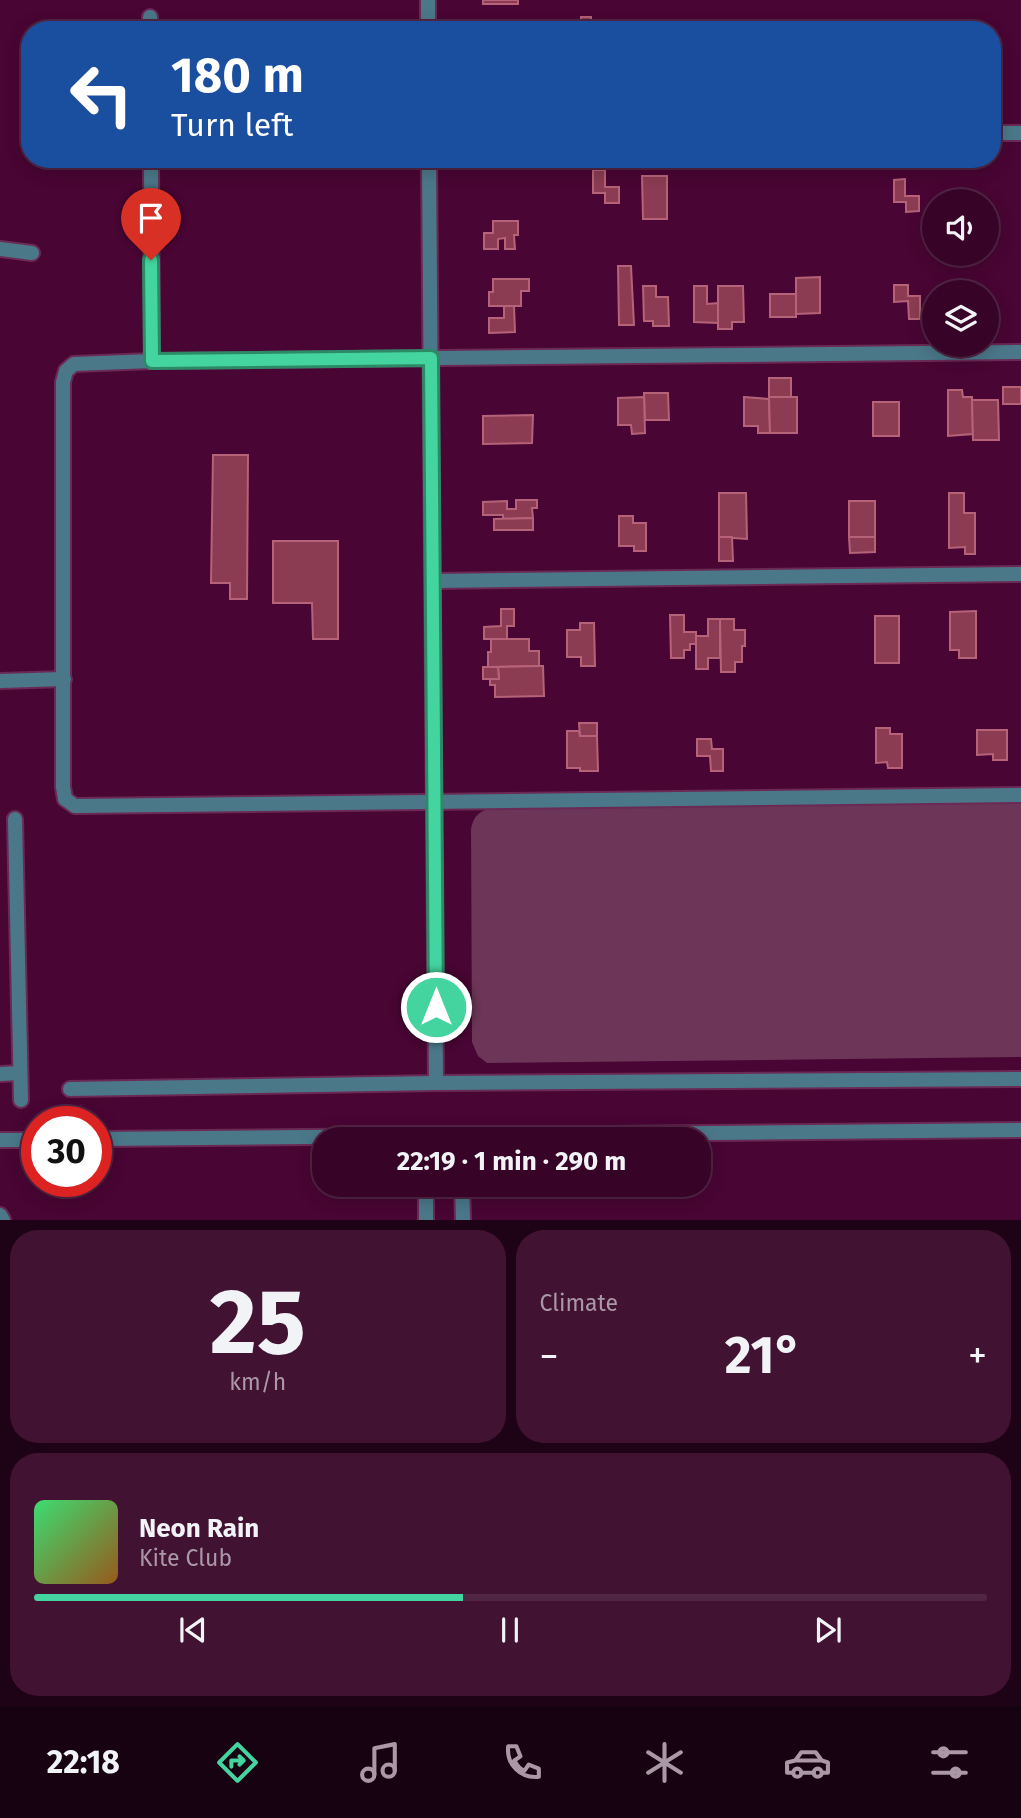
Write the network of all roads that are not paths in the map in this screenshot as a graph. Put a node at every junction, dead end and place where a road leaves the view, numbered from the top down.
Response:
1 (428, 0) edge
2 (428, 21) edge
3 (1001, 133) edge
4 (1021, 133) edge
5 (151, 168) edge
6 (429, 168) edge
7 (0, 249) edge
8 (32, 253) dead end
9 (1021, 352) edge
10 (431, 358) junction
11 (152, 361) junction
12 (1021, 574) edge
13 (433, 582) junction
14 (64, 679) junction
15 (0, 681) edge
16 (1021, 795) edge
17 (435, 803) junction
18 (15, 819) dead end
19 (0, 1073) edge
20 (20, 1073) junction
21 (1021, 1079) edge
22 (436, 1083) junction
23 (70, 1089) dead end
24 (21, 1100) dead end
25 (1021, 1130) edge
26 (711, 1134) edge
27 (312, 1138) edge
28 (112, 1139) edge
29 (0, 1140) edge
30 (21, 1140) edge
31 (426, 1197) edge
32 (462, 1197) edge
33 (0, 1215) edge
34 (3, 1220) edge
35 (426, 1220) edge
36 (463, 1220) edge

1 - 2 street
3 - 4 street
5 - 11 street
6 - 10 street
7 - 8 street
9 - 10 street
10 - 11 street
10 - 13 street
11 - 14 street
12 - 13 street
13 - 17 street
14 - 15 street
14 - 17 street
16 - 17 street
17 - 22 street
18 - 20 street
19 - 20 street
20 - 24 street
21 - 22 street
22 - 23 street
25 - 26 street
27 - 28 street
29 - 30 street
31 - 35 street
32 - 36 street
33 - 34 street

